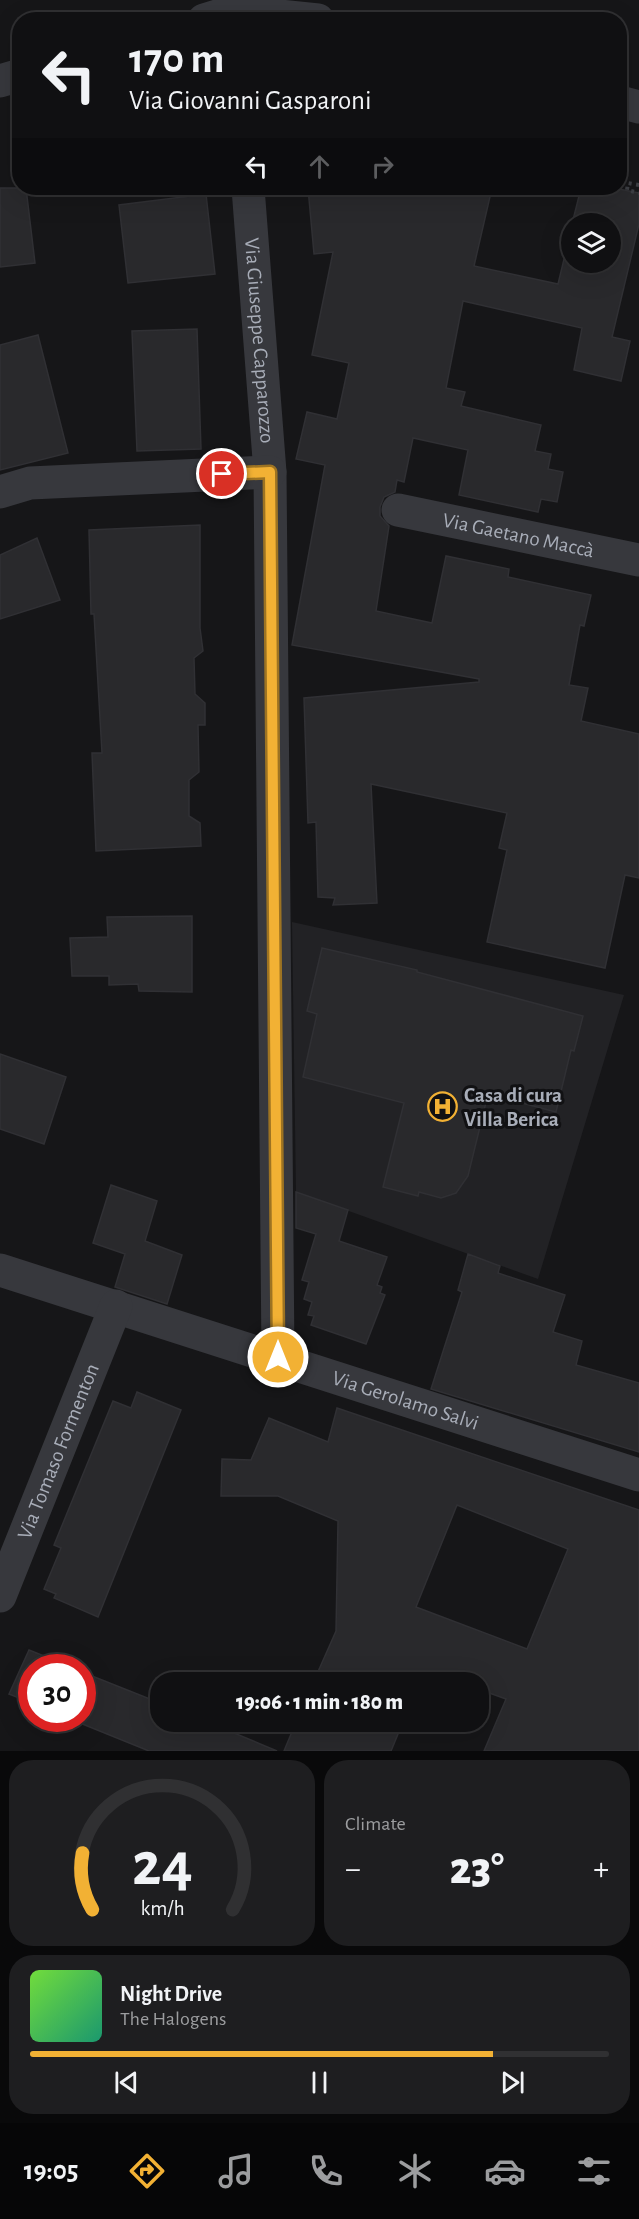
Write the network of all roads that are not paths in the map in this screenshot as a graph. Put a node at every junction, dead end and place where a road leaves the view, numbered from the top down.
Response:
1 (249, 195) edge
2 (270, 472) junction
3 (0, 492) edge
4 (398, 510) dead end
5 (639, 560) edge
6 (0, 1270) edge
7 (116, 1306) junction
8 (278, 1357) junction
9 (639, 1475) edge
10 (0, 1596) edge

1 - 2 street, Via Giuseppe Capparozzo
2 - 3 street
2 - 8 street, Via Giuseppe Capparozzo
4 - 5 street, Via Gaetano Maccà
6 - 7 street, Via Gerolamo Salvi
7 - 8 street, Via Gerolamo Salvi
7 - 10 street, Via Tomaso Formenton
8 - 9 street, Via Gerolamo Salvi

